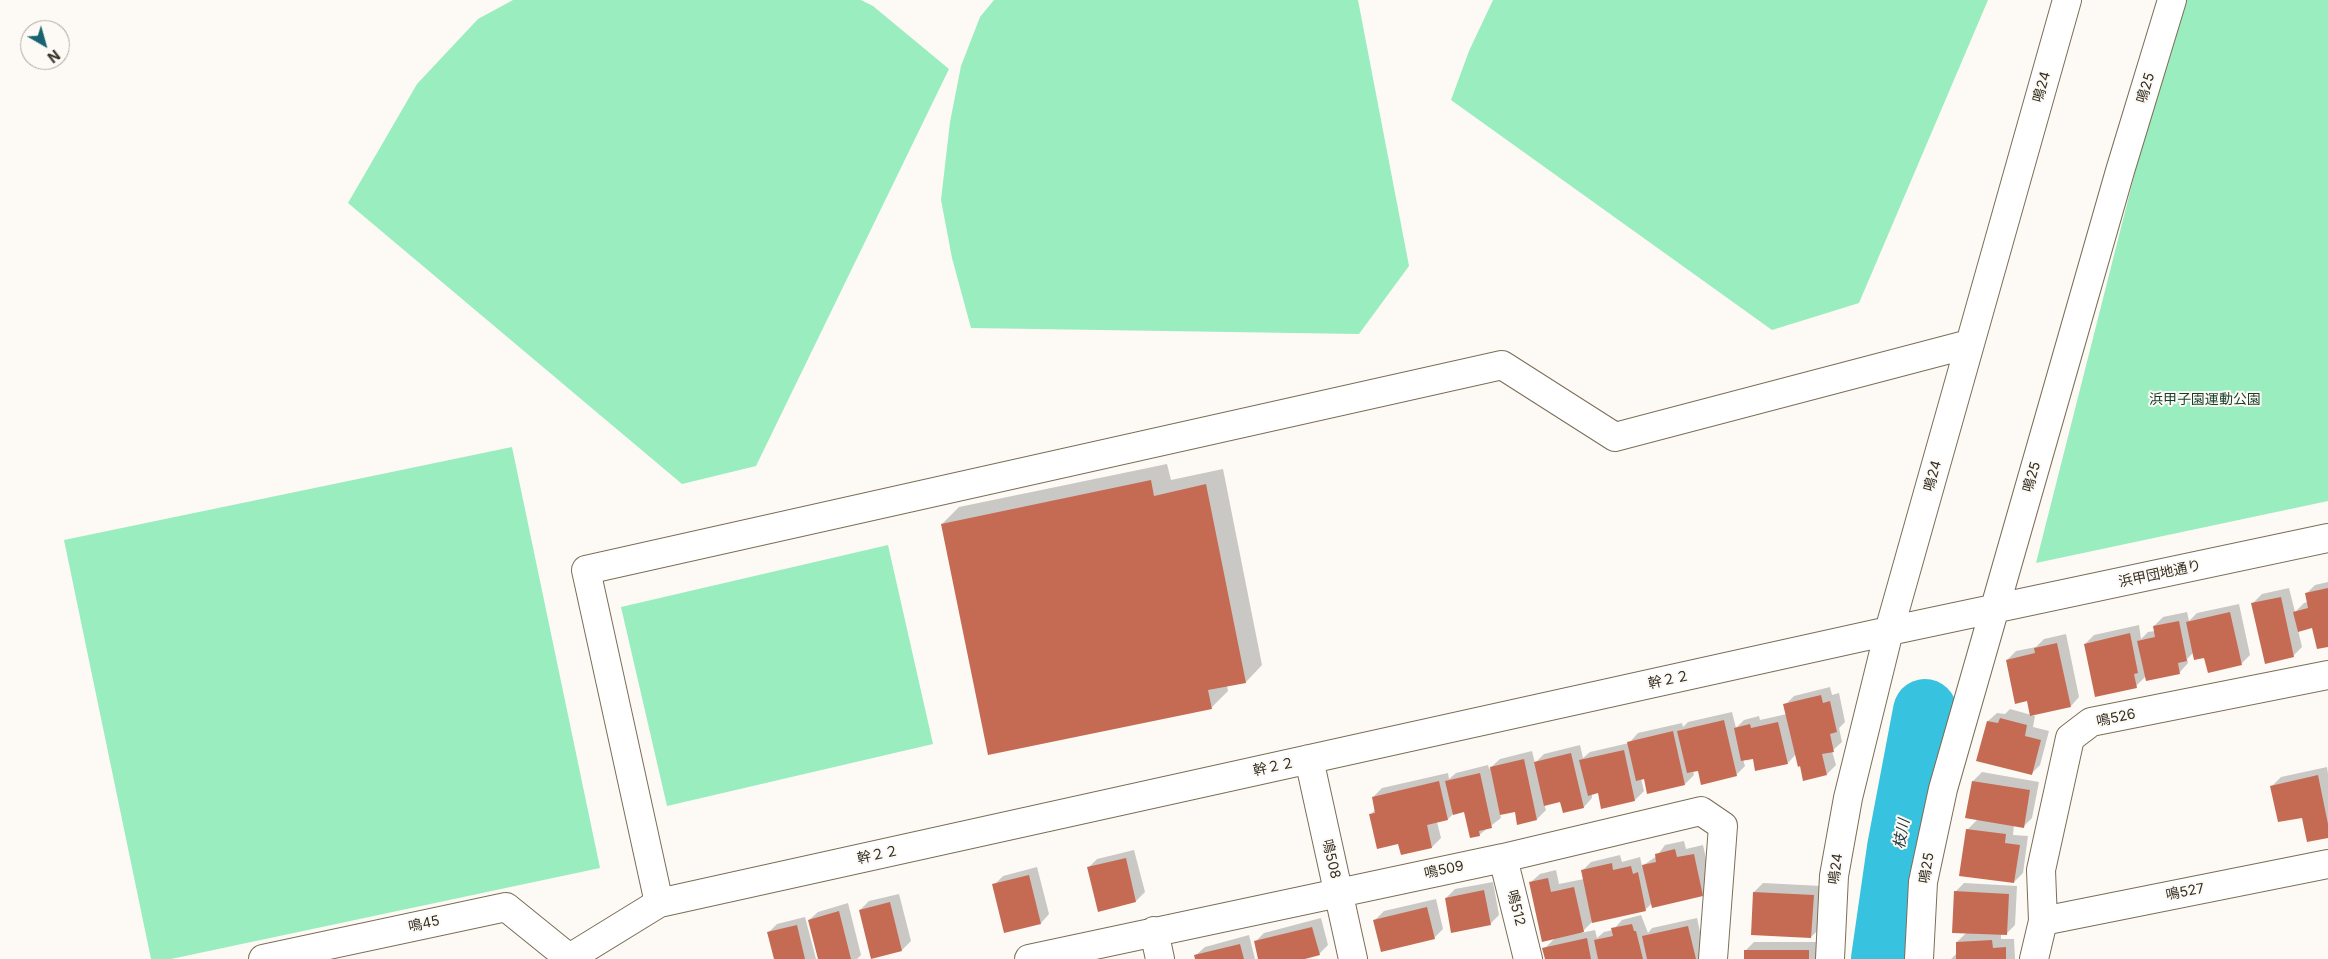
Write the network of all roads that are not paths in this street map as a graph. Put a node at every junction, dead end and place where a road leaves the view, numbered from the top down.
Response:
1 (2067, 0) edge
2 (2172, 0) edge
3 (1970, 344) junction
4 (2328, 538) edge
5 (1993, 610) junction
6 (1889, 631) junction
7 (2328, 675) edge
8 (1309, 759) junction
9 (1503, 858) junction
10 (2328, 864) edge
11 (1338, 892) junction
12 (659, 903) junction
13 (2043, 921) junction
14 (1154, 931) junction
15 (263, 959) edge
16 (568, 959) edge
17 (1029, 959) edge
18 (1160, 959) edge
19 (1354, 959) edge
20 (1528, 959) edge
21 (1713, 959) edge
22 (1830, 959) edge
23 (1919, 959) edge
24 (2034, 959) edge

1 - 3 street, 鳴24
2 - 5 street, 鳴25
3 - 6 street, 鳴24
3 - 12 street
4 - 5 street, 浜甲団地通り
5 - 6 street, 幹２２
5 - 23 street, 鳴25
6 - 8 street, 幹２２
6 - 22 street, 鳴24
7 - 13 street, 鳴526
8 - 11 street, 鳴508
8 - 12 street, 幹２２
9 - 11 street, 鳴509
9 - 20 street, 鳴512
9 - 21 street, 鳴509
10 - 13 street, 鳴527
11 - 14 street, 鳴509
11 - 19 street, 鳴508
12 - 16 street, 幹２２
13 - 24 street, 鳴526
14 - 17 street, 鳴509
14 - 18 street
15 - 16 street, 鳴45

